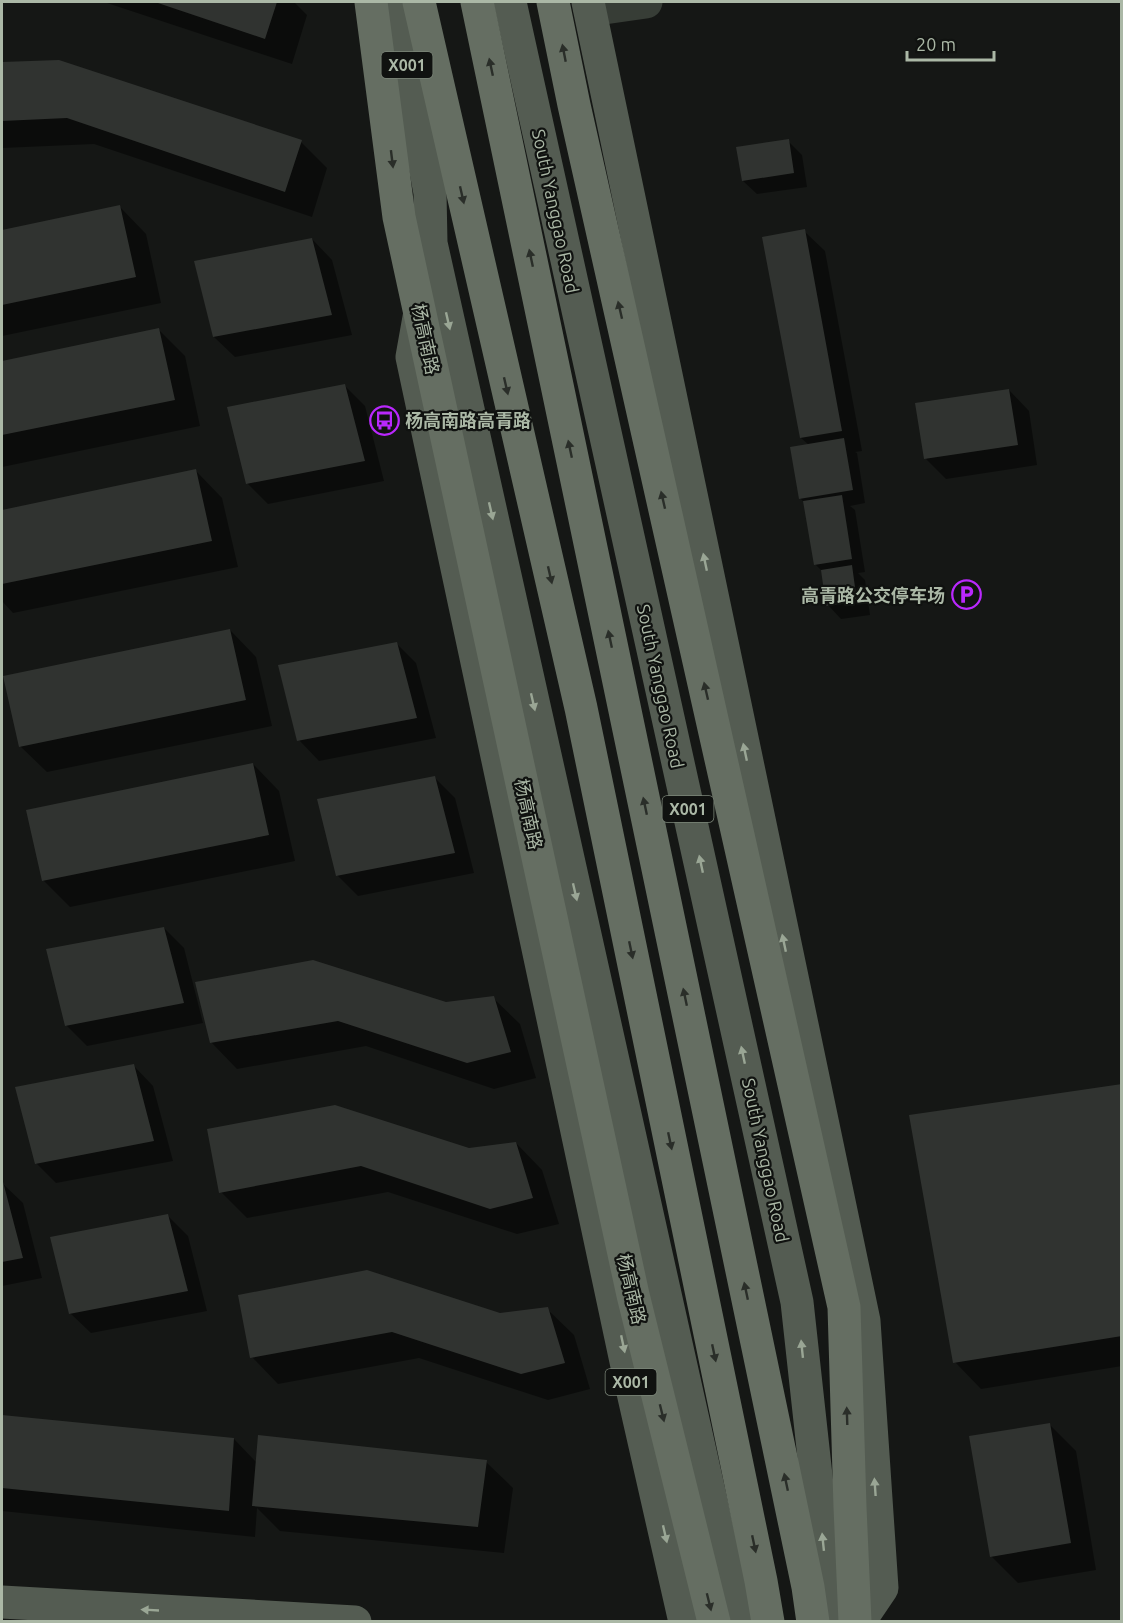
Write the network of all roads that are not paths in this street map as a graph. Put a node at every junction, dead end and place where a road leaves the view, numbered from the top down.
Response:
1 (371, 2) edge
2 (395, 2) edge
3 (418, 2) edge
4 (477, 2) edge
5 (510, 2) edge
6 (553, 2) edge
7 (646, 2) edge
8 (589, 6) edge
9 (445, 118) junction
10 (430, 193) junction
11 (431, 243) junction
12 (2, 1602) edge
13 (355, 1622) edge
14 (685, 1622) edge
15 (714, 1622) edge
16 (738, 1622) edge
17 (768, 1622) edge
18 (813, 1622) edge
19 (832, 1622) edge
20 (857, 1622) edge

1 -> 15 highway, 杨高南路 / X001
2 - 10 main road, 杨高南路 / X001
3 - 9 highway, 杨高南路 / X001
18 -> 4 highway, X001
19 -> 5 main road, South Yanggao Road / X001
20 -> 6 highway, X001
7 - 8 street
20 -> 8 main road, X001
9 - 10 main road, 杨高南路 / X001
9 -> 17 highway, 杨高南路 / X001
10 - 11 main road, 杨高南路 / X001
11 -> 14 main road, X001
11 -> 16 main road, 杨高南路 / X001
13 -> 12 main road

